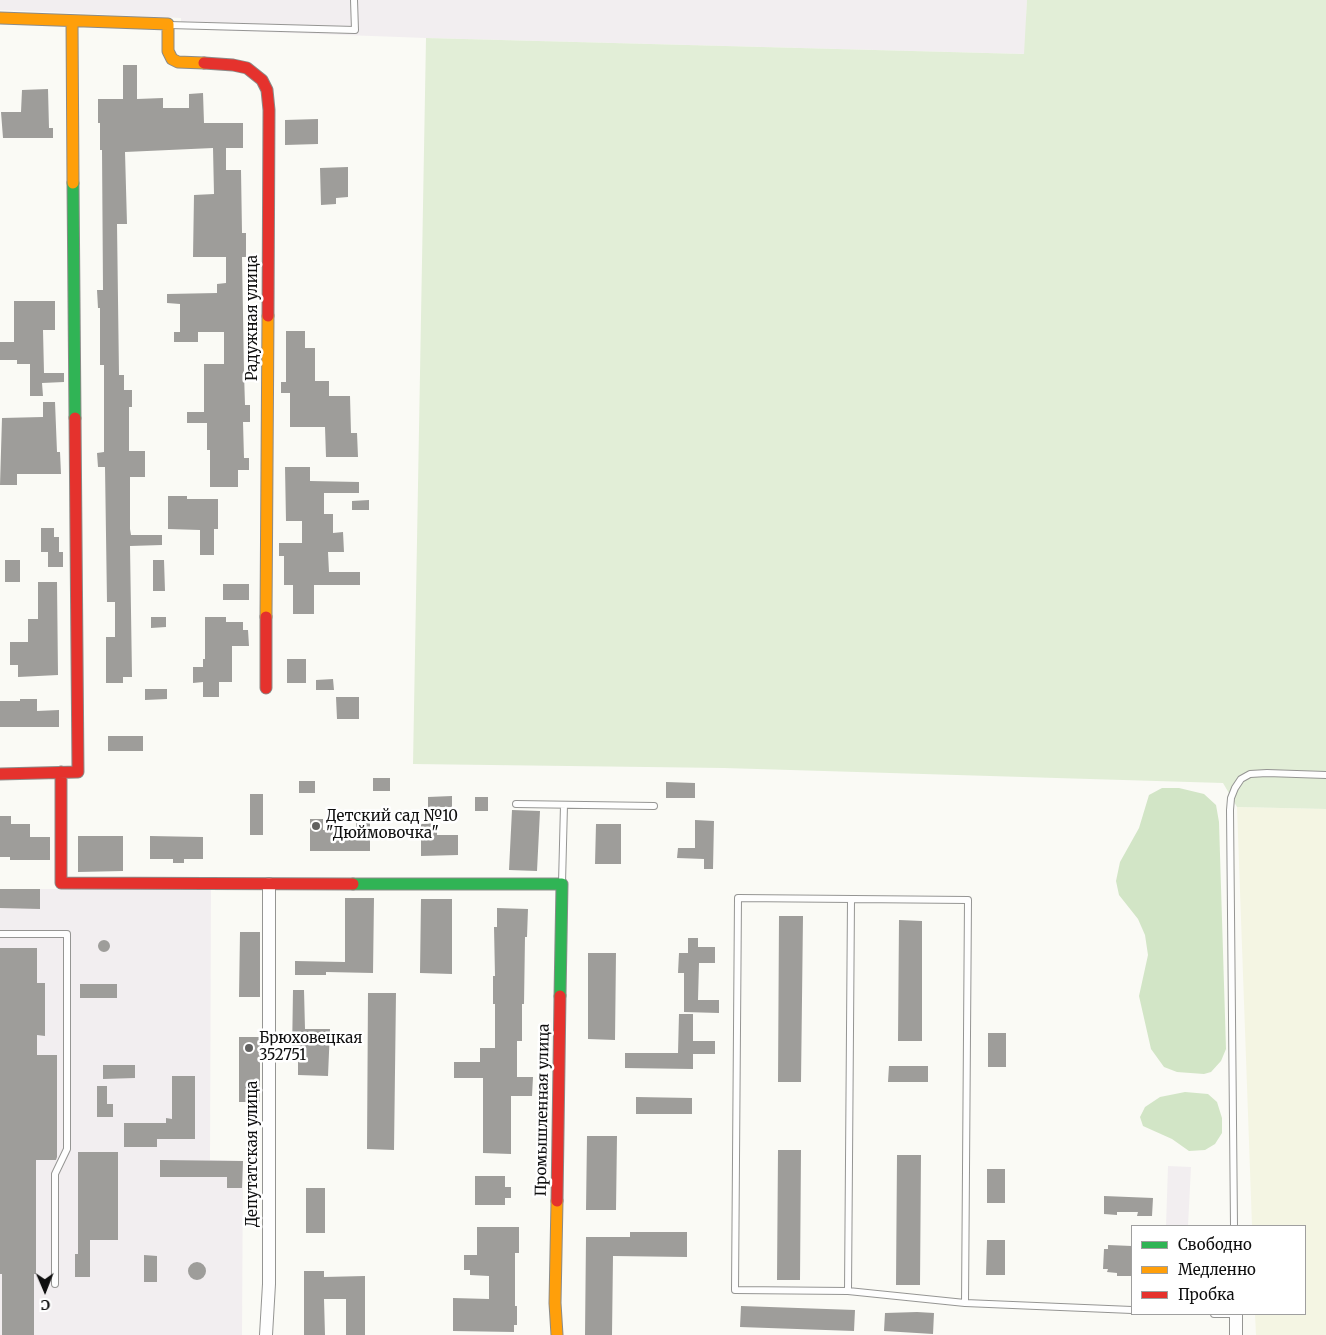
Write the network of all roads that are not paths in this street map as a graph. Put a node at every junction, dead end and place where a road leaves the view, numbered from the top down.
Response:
1 (354, 0) edge
2 (0, 18) edge
3 (72, 21) junction
4 (168, 24) junction
5 (266, 688) dead end
6 (61, 772) junction
7 (0, 774) edge
8 (1326, 776) edge
9 (516, 804) dead end
10 (564, 805) junction
11 (654, 806) dead end
12 (269, 884) junction
13 (562, 884) junction
14 (851, 899) junction
15 (0, 934) edge
16 (1234, 1225) edge
17 (55, 1284) dead end
18 (848, 1291) junction
19 (965, 1303) junction
20 (1131, 1310) edge
21 (1236, 1315) edge
22 (266, 1335) edge
23 (557, 1335) edge
24 (1236, 1335) edge

1 - 4 lane
2 - 3 street
3 - 4 street
3 - 6 street
4 - 5 street, Радужная улица
6 - 7 street
6 - 12 street
8 - 16 lane
9 - 10 lane
10 - 11 lane
10 - 13 lane
12 - 13 street
12 - 22 street, Депутатская улица
13 - 23 street, Промышленная улица
14 - 18 lane
14 - 18 lane
14 - 19 lane
15 - 17 lane
18 - 19 lane
19 - 20 lane
21 - 24 street

